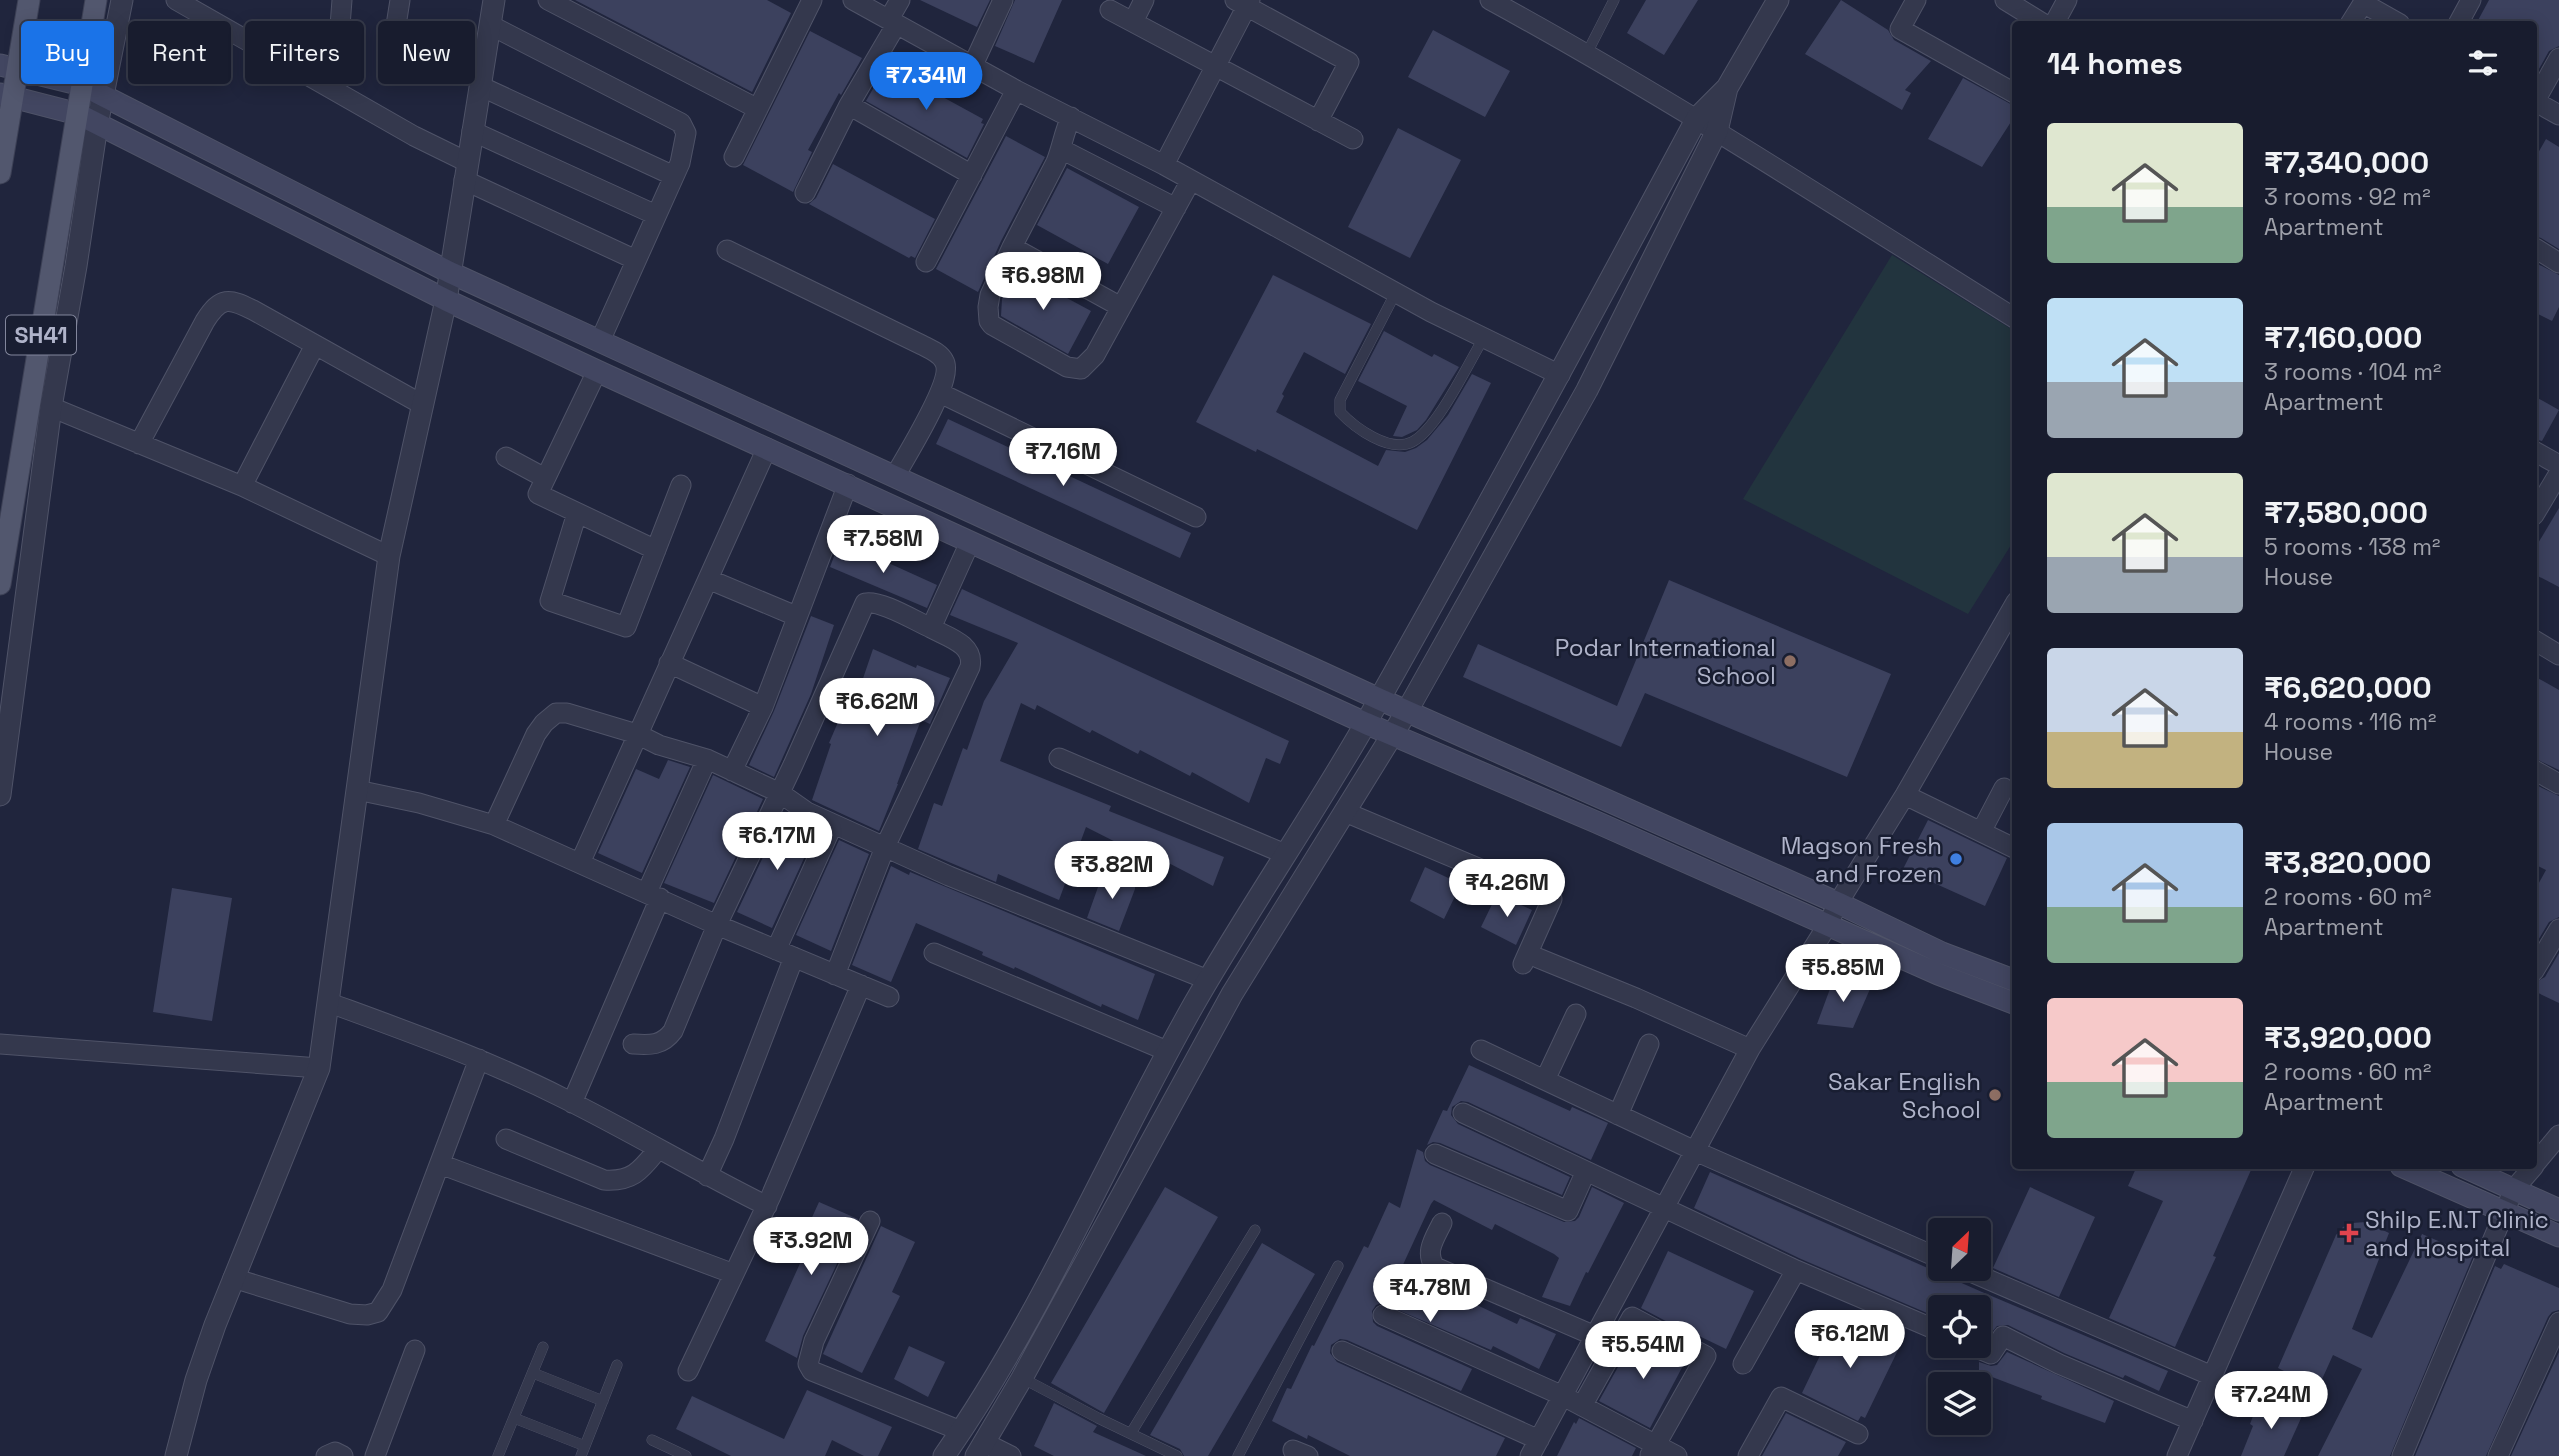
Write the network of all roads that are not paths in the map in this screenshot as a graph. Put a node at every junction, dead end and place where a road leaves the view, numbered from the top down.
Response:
1 (29, 0) edge
2 (96, 0) edge
3 (122, 0) edge
4 (176, 0) edge
5 (342, 0) edge
6 (400, 0) edge
7 (494, 0) edge
8 (548, 0) edge
9 (813, 0) edge
10 (853, 0) edge
11 (900, 0) edge
12 (1003, 0) edge
13 (1144, 0) edge
14 (1490, 0) edge
15 (1614, 0) edge
16 (1778, 0) edge
17 (1916, 0) edge
18 (2006, 0) edge
19 (2067, 0) edge
20 (2471, 0) edge
21 (1243, 2) edge
22 (2364, 2) edge
23 (1110, 10) dead end
24 (340, 21) edge
25 (396, 21) edge
26 (2039, 21) edge
27 (2056, 21) edge
28 (2352, 21) edge
29 (2395, 21) edge
30 (2460, 21) edge
31 (892, 22) junction
32 (1133, 22) junction
33 (490, 25) junction
34 (1587, 53) junction
35 (2559, 58) edge
36 (973, 65) junction
37 (8, 66) edge
38 (1215, 66) junction
39 (82, 85) junction
40 (480, 86) junction
41 (1727, 88) junction
42 (1016, 90) junction
43 (2012, 92) edge
44 (6, 95) edge
45 (103, 96) junction
46 (2537, 96) edge
47 (2537, 103) edge
48 (849, 105) junction
49 (758, 109) junction
50 (78, 114) junction
51 (2559, 115) edge
52 (1071, 117) junction
53 (1697, 118) junction
54 (1318, 121) junction
55 (97, 125) junction
56 (472, 131) junction
57 (1717, 131) junction
58 (1353, 139) dead end
59 (1061, 149) junction
60 (734, 157) dead end
61 (1164, 165) junction
62 (466, 171) junction
63 (0, 173) edge
64 (972, 175) junction
65 (674, 176) junction
66 (1191, 180) junction
67 (805, 193) dead end
68 (1176, 208) junction
69 (656, 215) junction
70 (1012, 247) junction
71 (2537, 249) edge
72 (727, 250) dead end
73 (636, 260) junction
74 (926, 262) dead end
75 (2559, 263) edge
76 (449, 272) junction
77 (1396, 292) junction
78 (446, 300) junction
79 (1121, 307) junction
80 (2012, 316) edge
81 (1483, 339) junction
82 (600, 341) junction
83 (315, 345) junction
84 (597, 371) junction
85 (1560, 375) junction
86 (940, 393) junction
87 (423, 405) junction
88 (51, 407) junction
89 (139, 444) junction
90 (767, 448) junction
91 (2537, 453) edge
92 (506, 457) dead end
93 (2559, 465) edge
94 (2559, 473) edge
95 (895, 476) junction
96 (545, 478) junction
97 (848, 484) junction
98 (681, 485) dead end
99 (242, 486) junction
100 (2537, 510) edge
101 (577, 513) junction
102 (1196, 517) dead end
103 (970, 542) junction
104 (656, 550) junction
105 (389, 556) junction
106 (708, 579) junction
107 (0, 584) edge
108 (2012, 609) edge
109 (796, 616) junction
110 (931, 628) junction
111 (2537, 642) edge
112 (2559, 655) edge
113 (669, 663) junction
114 (1379, 699) junction
115 (762, 707) junction
116 (1407, 711) junction
117 (1366, 723) junction
118 (637, 734) junction
119 (1392, 735) junction
120 (1059, 758) dead end
121 (707, 759) junction
122 (732, 771) junction
123 (2537, 772) edge
124 (2559, 784) edge
125 (2004, 788) dead end
126 (357, 790) junction
127 (780, 793) junction
128 (0, 794) edge
129 (1905, 795) junction
130 (1345, 812) junction
131 (833, 824) junction
132 (494, 825) junction
133 (1981, 832) junction
134 (885, 847) junction
135 (2012, 847) edge
136 (1285, 854) junction
137 (580, 863) junction
138 (653, 895) junction
139 (1838, 903) junction
140 (717, 925) junction
141 (1828, 926) junction
142 (2559, 929) edge
143 (785, 953) junction
144 (934, 953) dead end
145 (2537, 966) edge
146 (835, 975) junction
147 (2012, 979) edge
148 (1208, 980) junction
149 (861, 985) junction
150 (889, 998) dead end
151 (2012, 1002) edge
152 (330, 1003) junction
153 (1576, 1014) dead end
154 (0, 1044) edge
155 (633, 1044) dead end
156 (1649, 1044) dead end
157 (1750, 1049) junction
158 (1481, 1050) dead end
159 (1167, 1051) junction
160 (479, 1059) junction
161 (320, 1068) junction
162 (1545, 1080) junction
163 (572, 1103) junction
164 (1462, 1113) dead end
165 (1618, 1115) junction
166 (2559, 1135) edge
167 (506, 1139) dead end
168 (658, 1149) junction
169 (1695, 1151) junction
170 (1435, 1154) dead end
171 (2537, 1161) edge
172 (440, 1164) junction
173 (2304, 1169) edge
174 (2407, 1169) edge
175 (2469, 1169) edge
176 (2531, 1169) edge
177 (1586, 1171) junction
178 (707, 1177) junction
179 (2514, 1189) junction
180 (767, 1206) junction
181 (1664, 1208) junction
182 (2559, 1210) edge
183 (2505, 1211) junction
184 (870, 1221) dead end
185 (1442, 1223) dead end
186 (1255, 1230) dead end
187 (2559, 1236) edge
188 (1928, 1253) edge
189 (1338, 1266) dead end
190 (1797, 1270) junction
191 (734, 1274) junction
192 (233, 1278) junction
193 (1992, 1281) edge
194 (1383, 1315) dead end
195 (2559, 1322) edge
196 (1928, 1326) edge
197 (1595, 1336) junction
198 (543, 1348) dead end
199 (415, 1350) dead end
200 (1342, 1351) dead end
201 (1991, 1354) edge
202 (1743, 1364) dead end
203 (617, 1365) dead end
204 (688, 1371) dead end
205 (533, 1373) junction
206 (2212, 1376) junction
207 (1023, 1378) junction
208 (1563, 1396) junction
209 (603, 1401) junction
210 (1583, 1406) junction
211 (514, 1418) junction
212 (2193, 1421) junction
213 (961, 1431) junction
214 (1131, 1433) junction
215 (1858, 1434) dead end
216 (652, 1440) dead end
217 (1535, 1448) edge
218 (981, 1450) edge
219 (1653, 1450) edge
220 (582, 1451) edge
221 (176, 1456) edge
222 (326, 1456) edge
223 (343, 1456) edge
224 (375, 1456) edge
225 (498, 1456) edge
226 (686, 1456) edge
227 (944, 1456) edge
228 (1011, 1456) edge
229 (1177, 1456) edge
230 (1238, 1456) edge
231 (1677, 1456) edge
232 (1748, 1456) edge
233 (2177, 1456) edge
234 (2402, 1456) edge
235 (2498, 1456) edge

1 - 37 main road
2 - 39 main road, SH41
3 - 45 street
4 - 62 street
5 - 24 street
6 - 25 street
7 - 33 street
8 - 49 street
9 - 49 street
10 - 31 street
11 - 31 street
12 - 36 street
13 - 32 street
14 - 34 street
15 - 34 lane
16 - 41 street
17 - 43 street
18 - 26 street
19 - 27 street
20 - 30 street
21 - 38 street
21 - 54 street
22 - 28 street
22 - 29 street
23 - 32 street
31 - 36 street
31 - 48 street
32 - 38 street
33 - 40 street
33 - 65 street
34 - 53 street
35 - 46 street
36 - 42 street
37 - 39 main road
37 - 44 main road
38 - 54 street
38 - 61 street
39 - 45 main road
39 - 50 main road, SH41
40 - 56 street
40 - 65 street
41 - 53 street
41 - 57 street
42 - 52 street
42 - 64 street
44 - 50 main road
44 - 63 main road
45 - 55 street
45 - 76 main road
47 - 51 street
48 - 64 street
48 - 67 street
49 - 60 street
50 - 55 main road
50 - 107 main road, SH41
52 - 59 street
52 - 61 street
53 - 57 street
53 - 85 street
54 - 58 street
55 - 78 main road
55 - 88 street
56 - 62 street
56 - 69 street
57 - 80 street
57 - 116 street
59 - 68 street
59 - 70 street
61 - 66 street
62 - 73 street
62 - 76 street
64 - 74 street
65 - 69 street
66 - 68 street
66 - 77 street
68 - 79 street
69 - 73 street
70 - 79 street
70 - 79 street
71 - 75 street
72 - 86 street
73 - 82 street
76 - 78 street
76 - 82 main road
77 - 81 street
77 - 81 lane
78 - 84 main road
78 - 87 street
81 - 85 street
82 - 95 main road
83 - 87 street
83 - 89 street
83 - 99 street
84 - 90 main road
84 - 96 street
85 - 114 street
86 - 95 street
86 - 102 street
87 - 105 street
88 - 89 street
88 - 128 street
89 - 99 street
90 - 97 main road
90 - 106 street
91 - 93 street
92 - 96 street
94 - 100 street
95 - 114 main road
96 - 101 street
97 - 103 main road
97 - 109 street
98 - 104 street
99 - 105 street
101 - 104 street
101 - 104 street
103 - 110 street
103 - 117 main road
105 - 126 street
106 - 109 street
106 - 113 street
108 - 129 street
109 - 115 street
110 - 127 street
110 - 134 street
111 - 112 street
113 - 115 street
113 - 118 street
114 - 116 main road
114 - 117 street
115 - 122 street
116 - 119 street
116 - 139 main road
117 - 119 main road
117 - 136 street
118 - 121 street
118 - 132 street
118 - 137 street
119 - 130 street
119 - 141 main road
120 - 136 street
121 - 122 street
121 - 138 street
122 - 127 street
123 - 124 street
125 - 133 street
126 - 132 street
126 - 152 street
127 - 131 street
127 - 140 street
129 - 133 street
129 - 139 street
130 - 157 street
130 - 207 street
131 - 134 street
131 - 143 street
132 - 137 street
133 - 135 street
134 - 146 street
134 - 148 street
136 - 148 street
137 - 138 street
138 - 140 street
138 - 163 street
139 - 141 street
139 - 147 main road
140 - 143 street
140 - 155 street
141 - 151 main road
141 - 157 street
142 - 145 street
143 - 146 street
143 - 178 street
144 - 159 street
146 - 149 street
148 - 159 street
149 - 150 street
149 - 180 street
152 - 160 street
152 - 161 street
153 - 162 street
154 - 161 street
156 - 165 street
157 - 169 street
158 - 162 street
159 - 213 street
160 - 163 street
160 - 172 street
161 - 192 street
162 - 165 street
163 - 168 street
164 - 177 street
165 - 169 street
166 - 171 street
167 - 168 street
168 - 178 street
169 - 181 street
169 - 188 street
170 - 177 street
172 - 191 street
172 - 192 street
173 - 206 street
174 - 183 main road
175 - 179 main road
176 - 179 street
177 - 181 street
178 - 180 street
179 - 182 main road
179 - 183 street
180 - 191 street
181 - 190 street
181 - 197 street
183 - 187 main road
183 - 234 street
184 - 213 street
185 - 197 street
186 - 214 lane
189 - 230 lane
190 - 196 street
190 - 202 street
191 - 204 street
192 - 221 street
193 - 206 street
194 - 208 street
195 - 235 street
197 - 208 street
198 - 205 lane
199 - 224 street
200 - 217 street
201 - 212 street
203 - 209 lane
205 - 209 lane
205 - 211 lane
206 - 212 street
207 - 214 lane
207 - 218 street
208 - 210 street
208 - 217 street
209 - 220 lane
210 - 219 street
210 - 219 street
211 - 220 lane
211 - 225 lane
212 - 233 street
213 - 227 street
214 - 229 lane
215 - 232 street
216 - 226 lane
218 - 228 street
219 - 231 street
222 - 223 street

